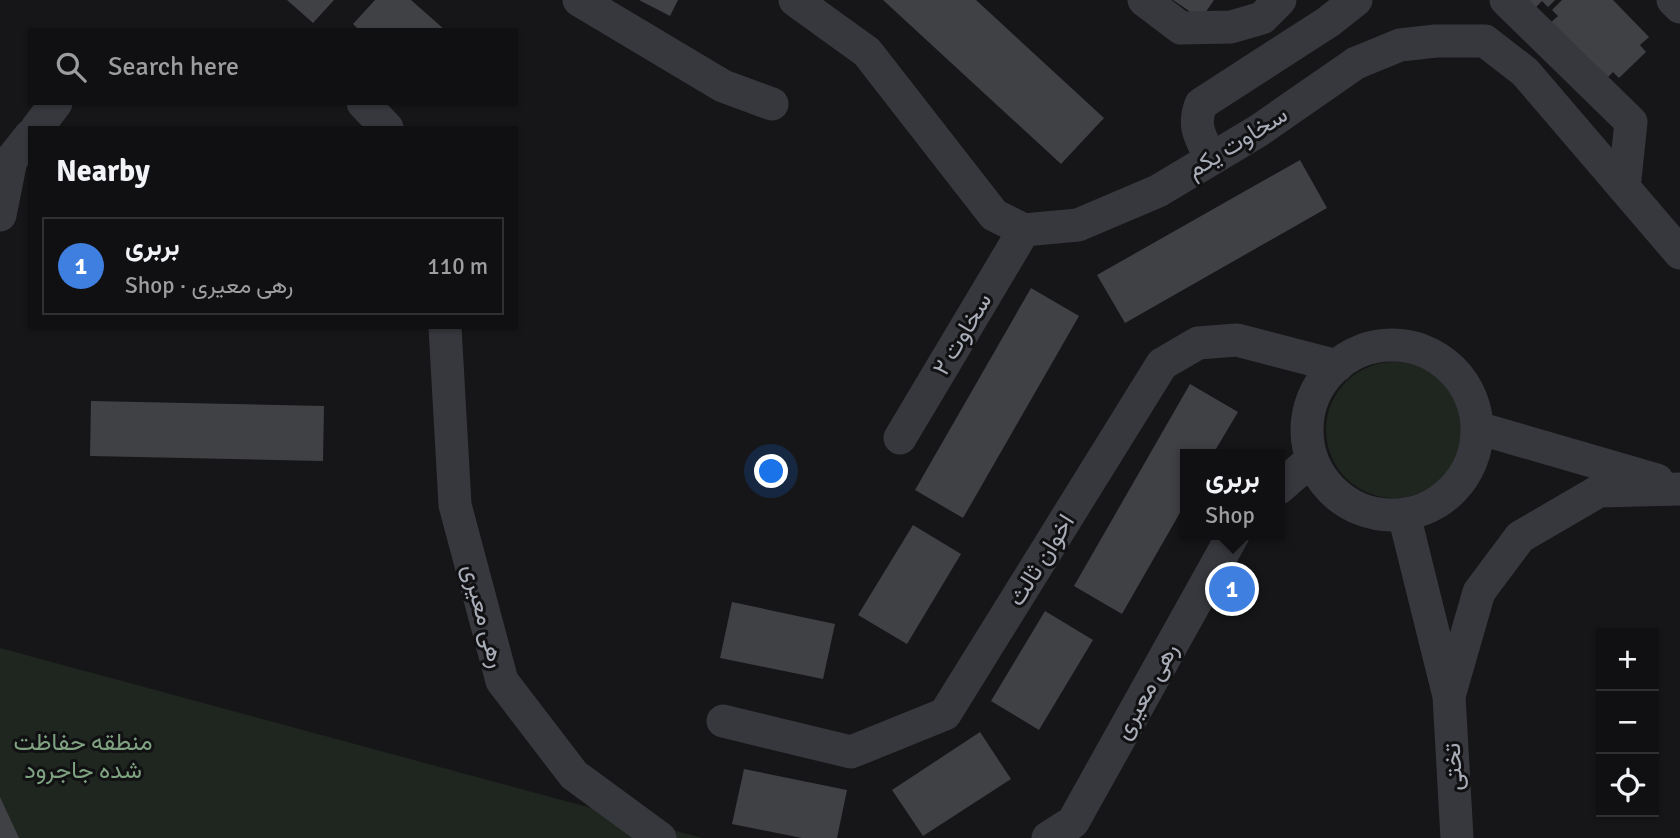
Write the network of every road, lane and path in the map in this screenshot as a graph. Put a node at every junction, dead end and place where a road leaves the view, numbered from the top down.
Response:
1 (579, 0) edge
2 (794, 0) edge
3 (1144, 0) edge
4 (1280, 0) edge
5 (1356, 0) edge
6 (1506, 0) edge
7 (1673, 0) edge
8 (1680, 7) edge
9 (772, 104) dead end
10 (54, 105) edge
11 (365, 105) edge
12 (39, 126) edge
13 (385, 126) edge
14 (28, 139) edge
15 (1211, 159) junction
16 (1624, 188) junction
17 (0, 215) edge
18 (1024, 230) junction
19 (1680, 253) edge
20 (445, 329) edge
21 (1337, 366) junction
22 (1478, 428) junction
23 (900, 438) dead end
24 (1311, 460) junction
25 (1285, 483) edge
26 (1680, 488) edge
27 (1404, 515) junction
28 (1230, 540) edge
29 (1449, 696) junction
30 (723, 721) dead end
31 (660, 838) edge
32 (1048, 838) edge
33 (1457, 838) edge

1 - 9 street
2 - 18 street
3 - 4 street
5 - 15 street
6 - 16 street
7 - 8 street
10 - 12 street
11 - 13 street
14 - 17 street
15 - 16 street, سخاوت یکم
15 - 18 street, سخاوت یکم
16 - 19 street, سخاوت یکم
18 - 23 street, سخاوت ۲
20 - 31 street, رهی معیری
21 - 22 street
21 - 24 street
21 - 30 street, اخوان ثالث
22 - 26 street
22 - 27 street
24 - 25 street
24 - 27 street
26 - 29 street
27 - 29 street
28 - 32 street, رهی معیری
29 - 33 street, تختی

